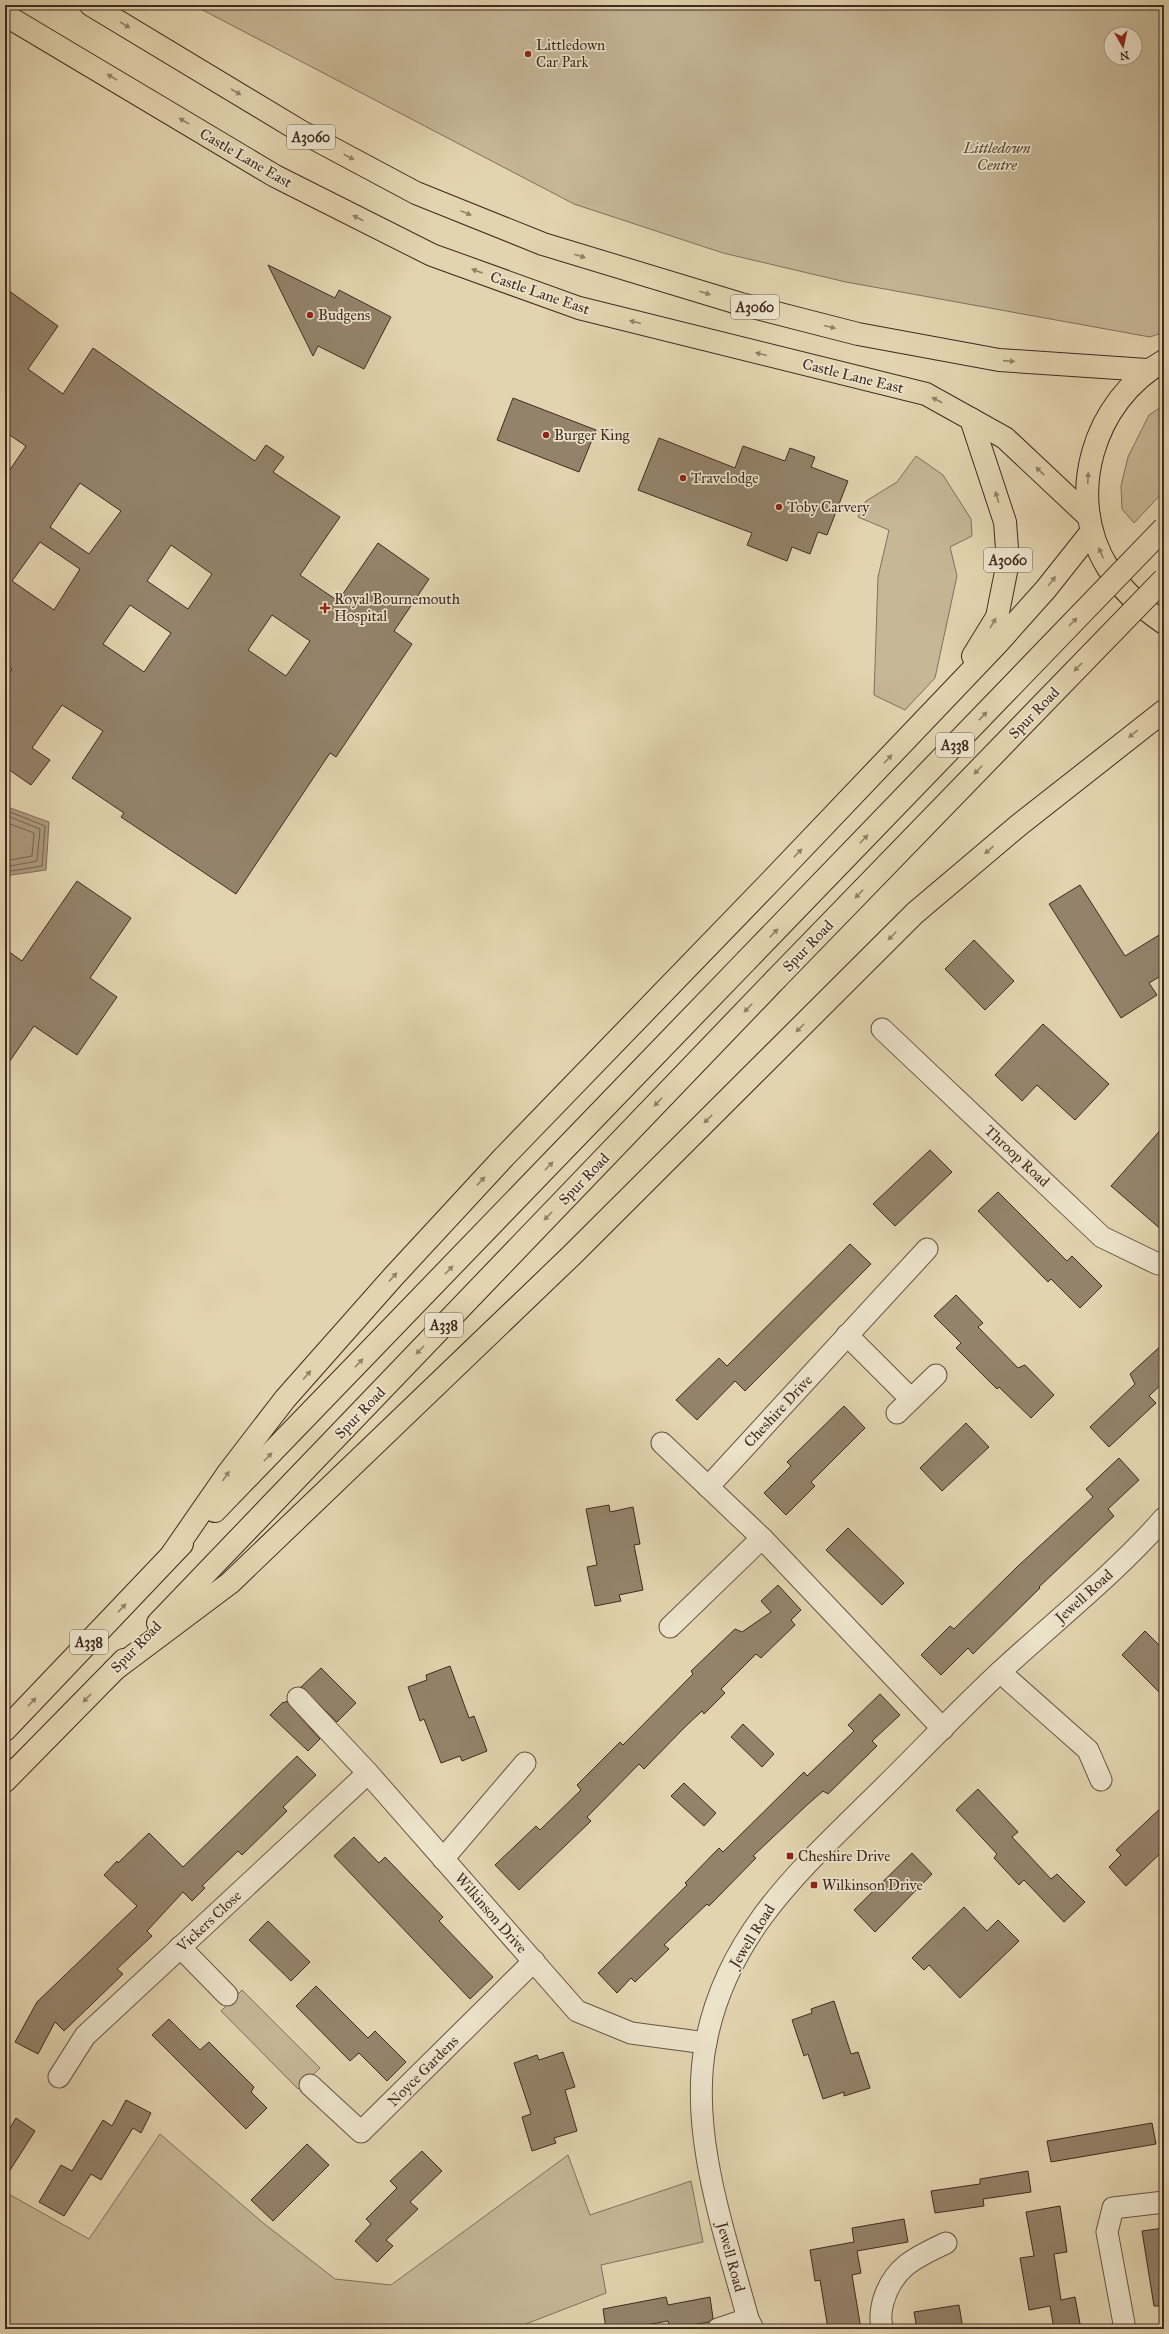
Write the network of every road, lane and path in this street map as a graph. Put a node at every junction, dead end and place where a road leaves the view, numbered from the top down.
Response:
1 (92, 5) edge
2 (5, 15) edge
3 (1156, 365) edge
4 (971, 419) junction
5 (1091, 524) junction
6 (1164, 528) edge
7 (1164, 578) edge
8 (1164, 623) edge
9 (951, 693) junction
10 (1164, 711) edge
11 (882, 1029) dead end
12 (927, 1249) dead end
13 (1164, 1264) edge
14 (847, 1335) junction
15 (936, 1374) dead end
16 (662, 1444) dead end
17 (708, 1487) junction
18 (1164, 1518) edge
19 (762, 1538) junction
20 (172, 1554) junction
21 (670, 1627) dead end
22 (114, 1670) junction
23 (1000, 1672) junction
24 (298, 1698) dead end
25 (943, 1729) junction
26 (5, 1730) edge
27 (525, 1763) dead end
28 (368, 1773) junction
29 (1101, 1780) dead end
30 (5, 1781) edge
31 (444, 1859) junction
32 (180, 1947) junction
33 (534, 1961) junction
34 (227, 1995) dead end
35 (706, 2043) junction
36 (59, 2077) dead end
37 (310, 2085) dead end
38 (1164, 2202) edge
39 (946, 2243) dead end
40 (750, 2324) edge
41 (718, 2329) edge
42 (883, 2329) edge
43 (1125, 2329) edge

1 -> 3 main road, A3060
4 -> 2 main road, Castle Lane East
5 -> 3 main road
5 -> 4 main road, Castle Lane East
9 -> 4 main road, A3060
8 -> 5 main road
9 -> 5 main road
20 -> 6 main road, A338, bridge
7 -> 22 main road, Spur Road / A338, bridge
20 -> 9 main road
10 -> 22 main road
11 - 13 street, Throop Road
12 - 14 street, Cheshire Drive
14 - 15 street
14 - 17 street, Cheshire Drive
16 - 17 street
17 - 19 street
18 - 23 street, Jewell Road
19 - 21 street
19 - 25 street
26 -> 20 main road, A338
22 -> 30 main road, Spur Road / A338
23 - 25 street, Jewell Road
23 - 29 street
24 - 28 street, Wilkinson Drive
25 - 35 street, Jewell Road
27 - 31 street, Wilkinson Drive
28 - 31 street, Wilkinson Drive
28 - 32 street, Vickers Close
31 - 33 street, Wilkinson Drive
32 - 34 street
32 - 36 street, Vickers Close
33 - 35 street, Wilkinson Drive
33 - 37 street, Noyce Gardens
35 - 40 street, Jewell Road
38 - 43 street
39 - 42 street
40 - 41 street

